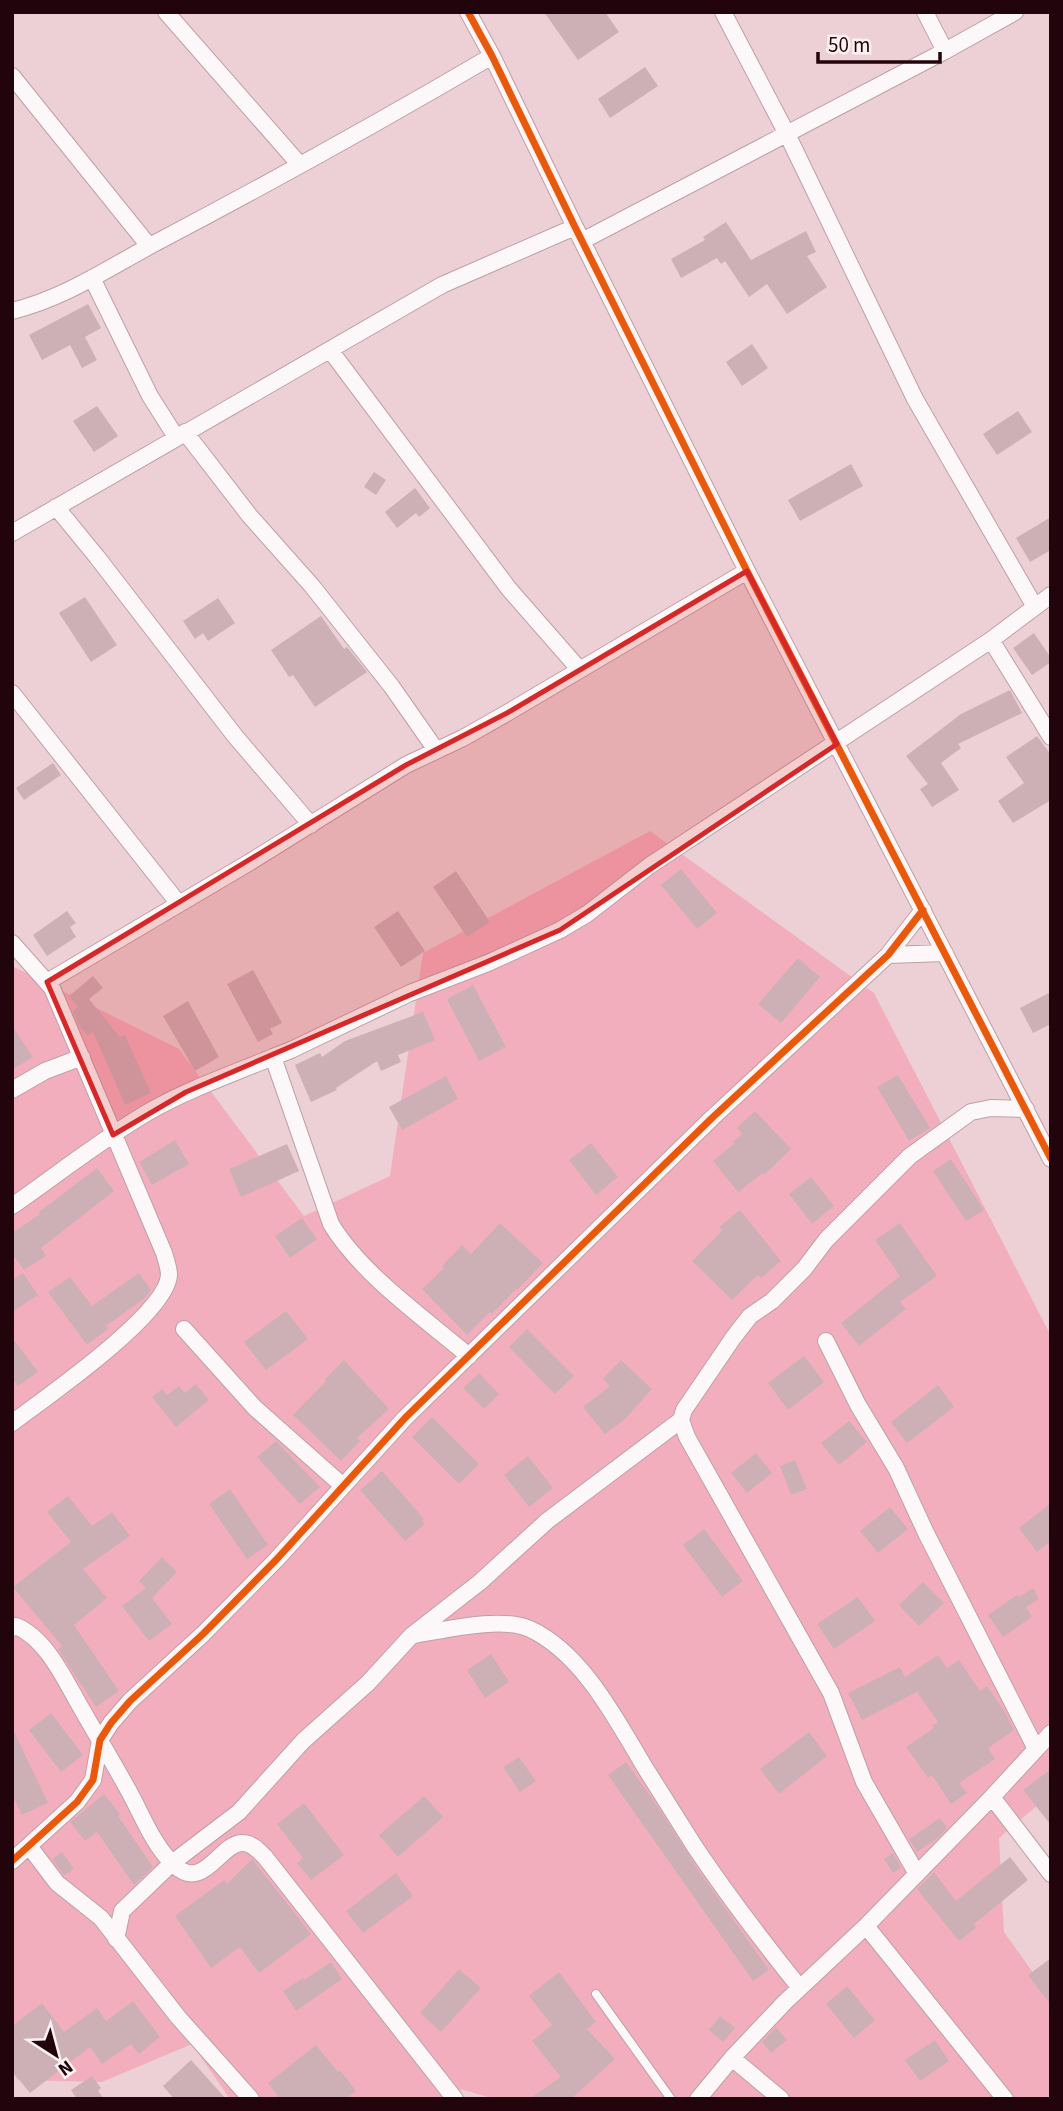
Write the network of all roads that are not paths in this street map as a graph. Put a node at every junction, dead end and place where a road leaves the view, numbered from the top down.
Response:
1 (166, 12) edge
2 (468, 12) edge
3 (723, 12) edge
4 (925, 12) edge
5 (1015, 12) edge
6 (946, 51) junction
7 (492, 56) junction
8 (12, 76) edge
9 (787, 134) junction
10 (300, 165) junction
11 (578, 234) junction
12 (149, 246) junction
13 (92, 278) junction
14 (12, 311) edge
15 (330, 350) junction
16 (181, 435) junction
17 (56, 507) junction
18 (12, 533) edge
19 (747, 571) junction
20 (1051, 595) edge
21 (1035, 607) junction
22 (991, 640) junction
23 (579, 669) junction
24 (12, 693) edge
25 (1051, 737) edge
26 (836, 744) junction
27 (436, 750) junction
28 (311, 825) junction
29 (179, 904) junction
30 (923, 910) junction
31 (12, 943) edge
32 (946, 953) junction
33 (888, 955) junction
34 (47, 982) junction
35 (82, 1057) junction
36 (273, 1057) junction
37 (12, 1090) edge
38 (1026, 1109) junction
39 (113, 1135) junction
40 (1051, 1158) edge
41 (12, 1206) edge
42 (184, 1329) dead end
43 (826, 1341) dead end
44 (469, 1356) junction
45 (681, 1420) junction
46 (12, 1423) edge
47 (343, 1486) junction
48 (12, 1628) edge
49 (412, 1635) junction
50 (1051, 1732) edge
51 (100, 1740) junction
52 (1036, 1749) junction
53 (992, 1797) junction
54 (29, 1846) junction
55 (12, 1861) edge
56 (172, 1863) junction
57 (916, 1874) junction
58 (1051, 1874) edge
59 (866, 1926) junction
60 (116, 1939) junction
61 (800, 1988) junction
62 (596, 1994) dead end
63 (732, 2058) junction
64 (251, 2099) edge
65 (455, 2099) edge
66 (671, 2099) edge
67 (698, 2099) edge
68 (781, 2099) edge
69 (1005, 2099) edge

1 - 10 street
2 - 7 street
3 - 9 street
4 - 6 street
5 - 6 street
6 - 9 street
7 - 10 street
7 - 11 street
8 - 12 street
9 - 11 street
9 - 21 street
10 - 12 street
11 - 15 street
11 - 19 street
12 - 13 street
13 - 14 street
13 - 16 street
15 - 16 street
15 - 23 street
16 - 17 street
16 - 27 street
17 - 18 street
17 - 28 street
19 - 23 street
19 - 26 street
20 - 21 street
21 - 22 street
22 - 25 street
22 - 26 street
23 - 27 street
24 - 29 street
26 - 30 street
26 - 36 street
27 - 28 street
28 - 29 street
29 - 34 street
30 - 32 street
30 - 33 street
31 - 34 street
32 - 33 street
32 - 38 street
33 - 44 street
34 - 35 street
35 - 37 street
35 - 39 street
36 - 39 street
36 - 44 street
38 - 40 street
38 - 45 street
39 - 41 street
39 - 46 street
42 - 47 street
43 - 52 street
44 - 47 street
45 - 49 street
45 - 57 street
47 - 51 street
48 - 51 street
49 - 56 street
49 - 61 street
50 - 52 street
51 - 54 street
51 - 56 street
52 - 53 street
53 - 57 street
53 - 58 street
54 - 55 street
54 - 60 street
56 - 60 street
56 - 65 street
57 - 59 street
59 - 61 street
59 - 69 street
60 - 64 street
61 - 63 street
62 - 66 lane
63 - 67 street
63 - 68 street

